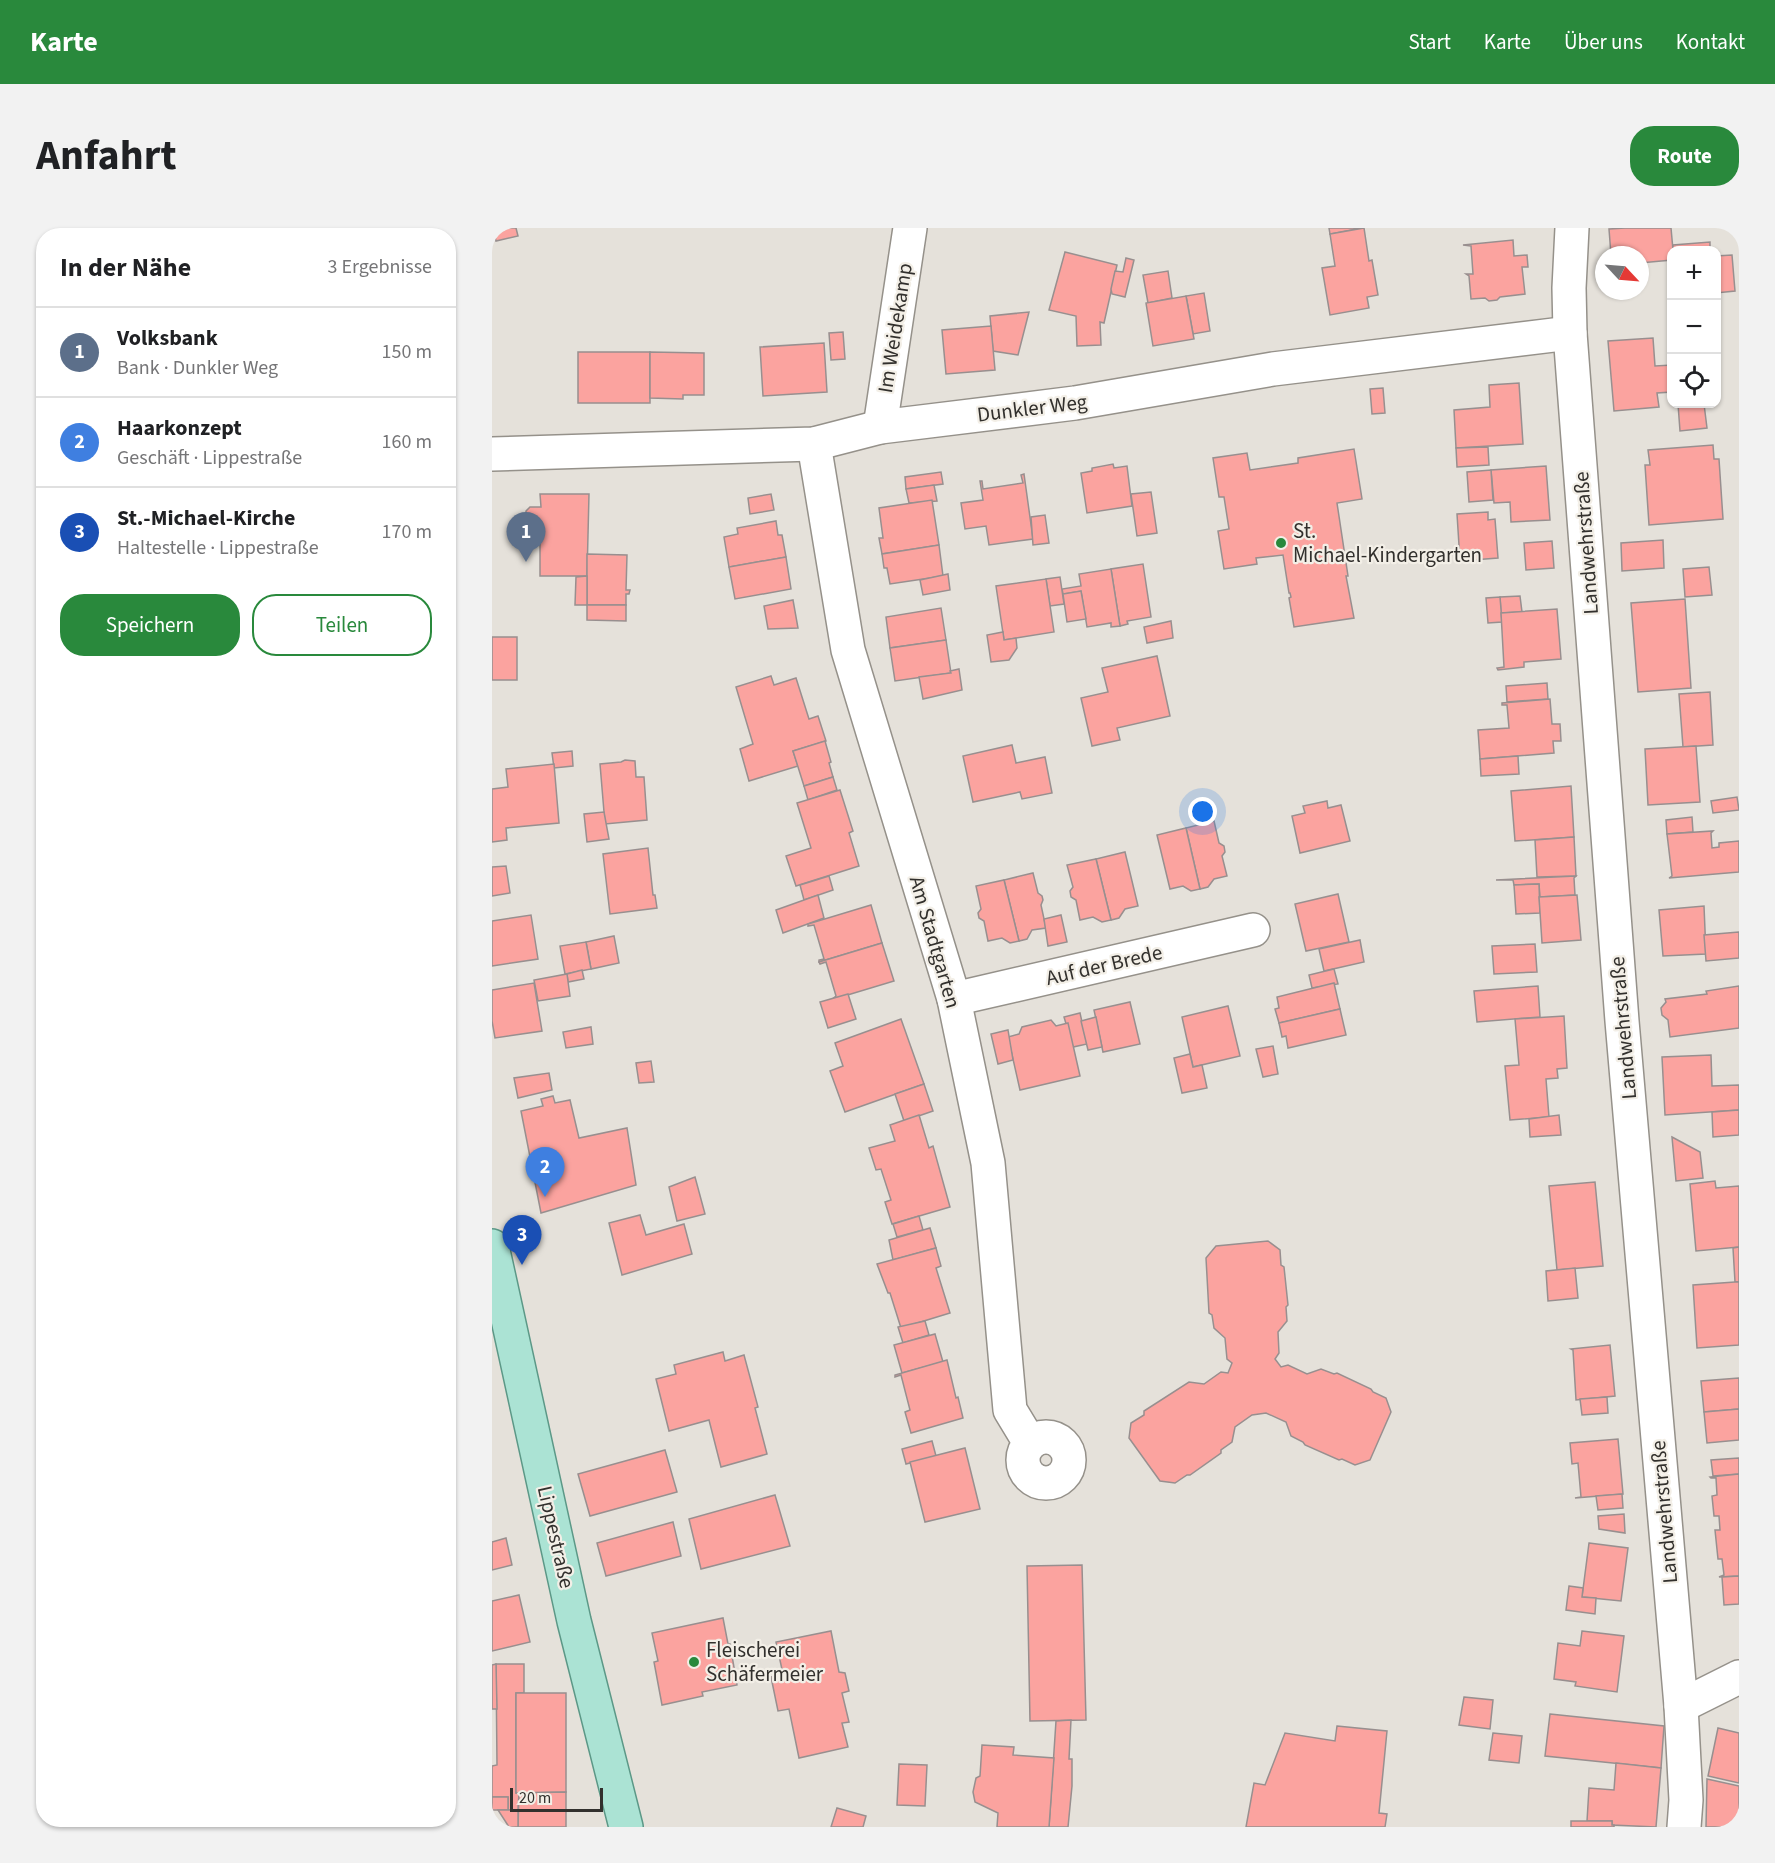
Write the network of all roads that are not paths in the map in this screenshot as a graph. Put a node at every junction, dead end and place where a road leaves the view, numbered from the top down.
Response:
1 (910, 228) edge
2 (1572, 228) edge
3 (1570, 333) junction
4 (880, 427) junction
5 (814, 444) junction
6 (492, 454) edge
7 (1253, 930) dead end
8 (954, 999) junction
9 (492, 1246) edge
10 (1030, 1443) dead end
11 (1739, 1677) edge
12 (1681, 1706) junction
13 (626, 1827) edge
14 (1684, 1827) edge

1 - 4 street, Im Weidekamp
2 - 3 street, Landwehrstraße
3 - 4 street, Dunkler Weg
3 - 12 street, Landwehrstraße
4 - 5 street, Dunkler Weg
5 - 6 street, Dunkler Weg
5 - 8 street, Am Stadtgarten
7 - 8 street, Auf der Brede
8 - 10 street, Am Stadtgarten
9 - 13 main road, Lippestraße
11 - 12 street
12 - 14 street, Landwehrstraße

